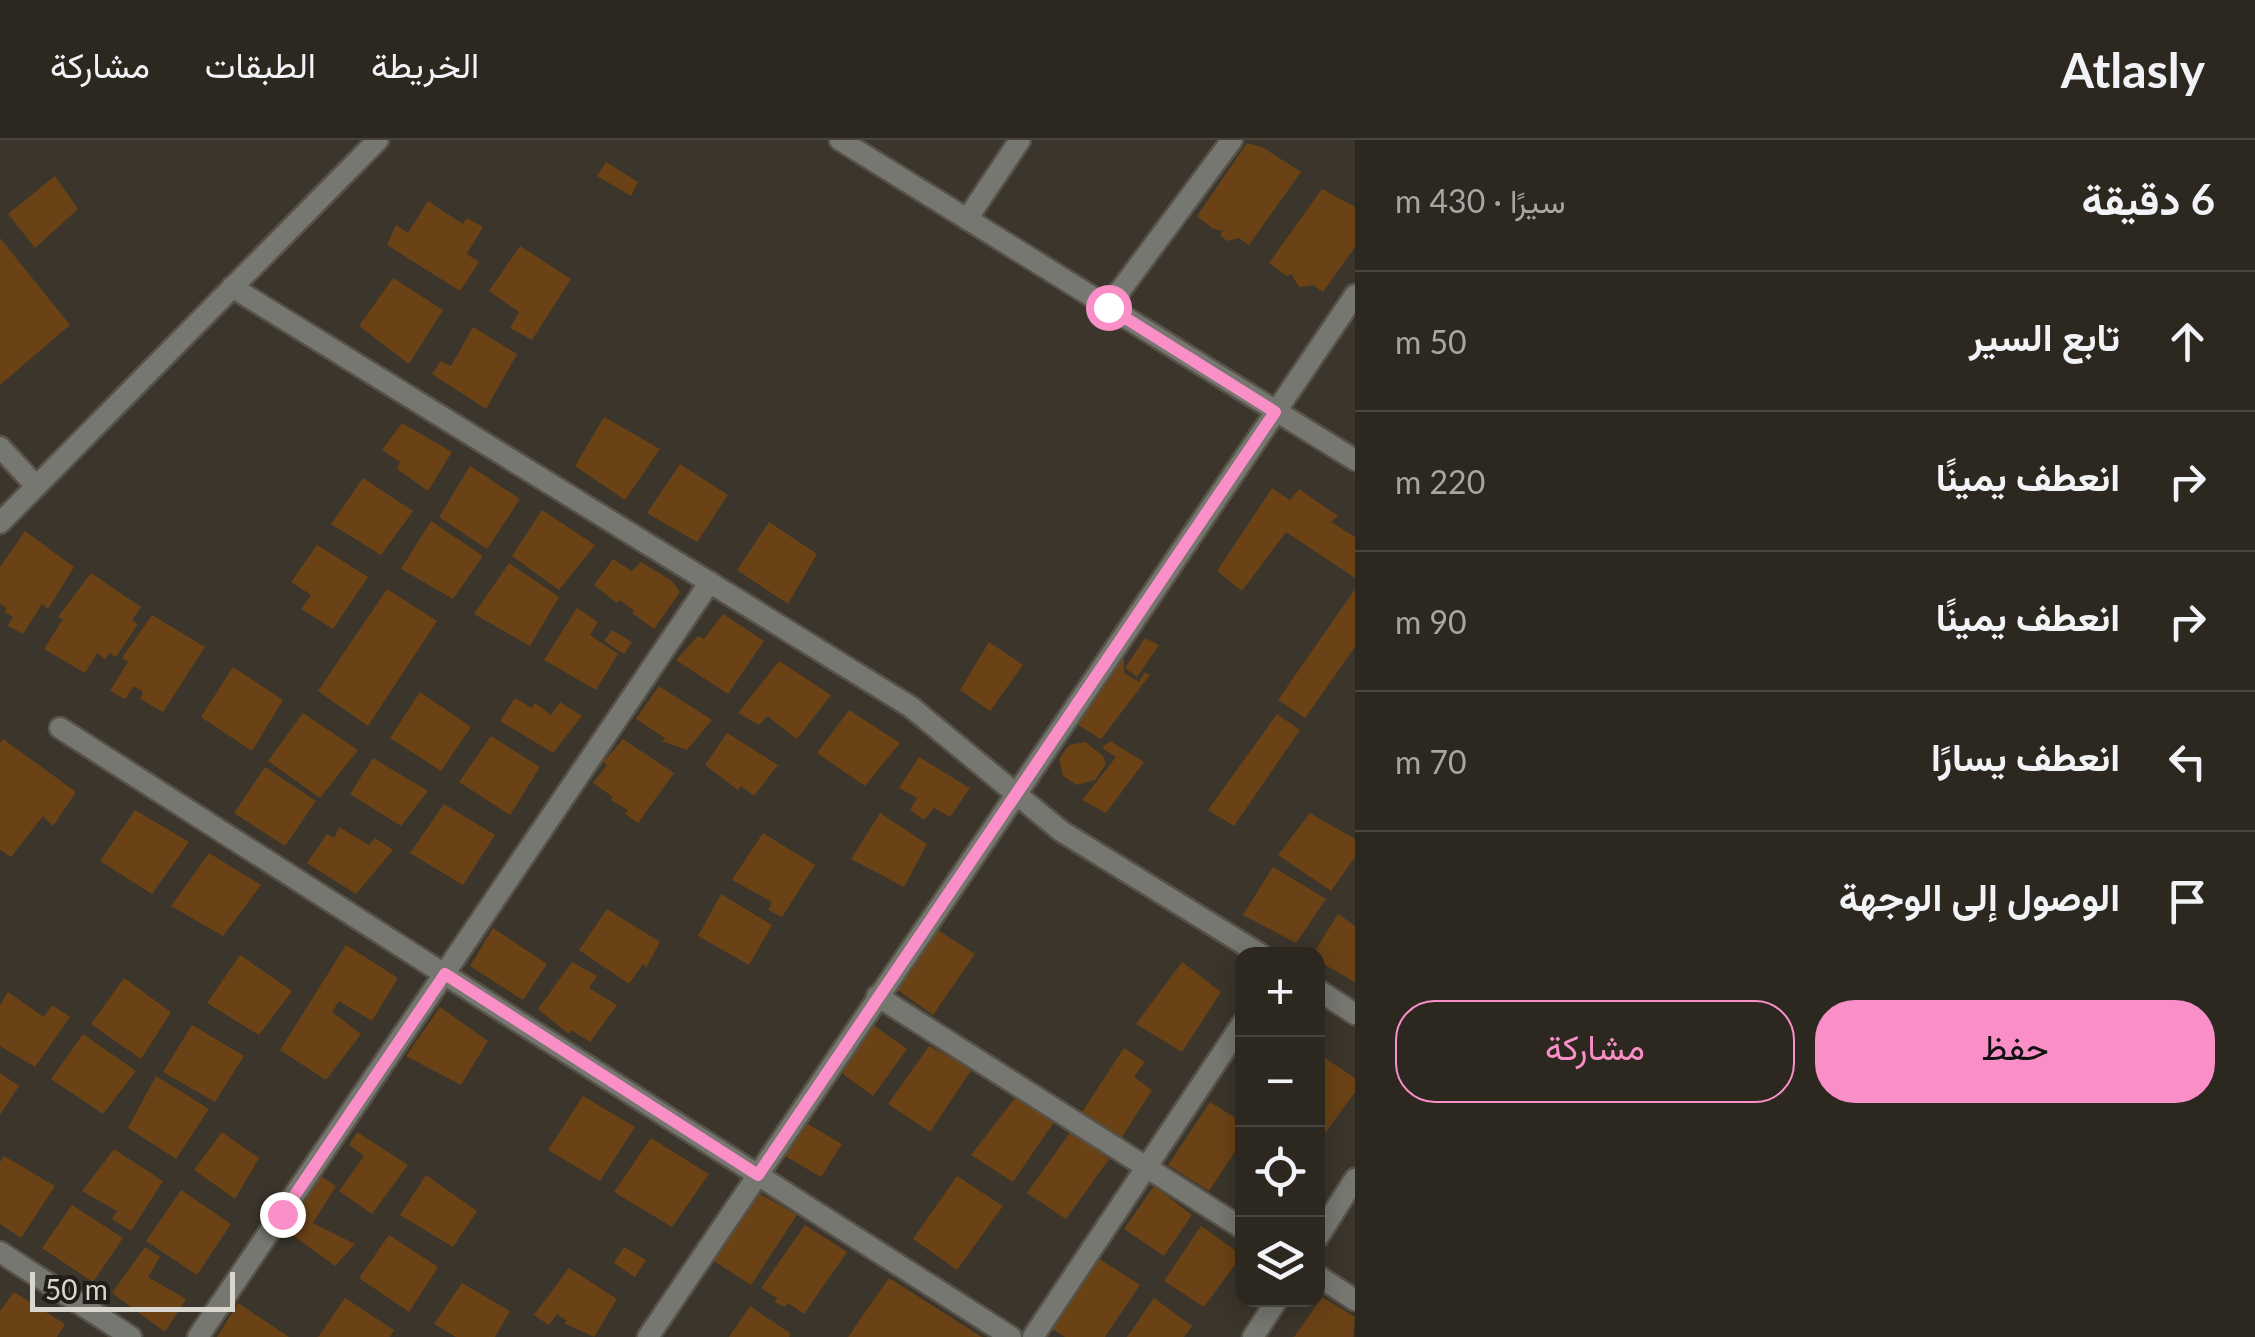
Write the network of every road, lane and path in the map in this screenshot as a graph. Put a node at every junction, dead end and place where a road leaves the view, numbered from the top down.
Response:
1 (378, 140) edge
2 (840, 140) edge
3 (1020, 140) edge
4 (1232, 140) edge
5 (967, 219) junction
6 (232, 287) junction
7 (1355, 295) edge
8 (1108, 307) junction
9 (1275, 412) junction
10 (0, 446) edge
11 (1355, 460) edge
12 (36, 486) junction
13 (0, 523) edge
14 (710, 582) junction
15 (60, 728) dead end
16 (1016, 791) junction
17 (1249, 947) edge
18 (445, 974) junction
19 (1325, 995) edge
20 (877, 996) junction
21 (1355, 1014) edge
22 (1235, 1035) edge
23 (1147, 1167) junction
24 (758, 1175) junction
25 (1355, 1178) edge
26 (1235, 1224) edge
27 (1325, 1225) edge
28 (0, 1252) edge
29 (1325, 1281) edge
30 (1355, 1300) edge
31 (1272, 1307) edge
32 (131, 1337) edge
33 (198, 1337) edge
34 (648, 1337) edge
35 (1011, 1337) edge
36 (1032, 1337) edge
37 (1252, 1337) edge

1 - 6 street
2 - 5 street
3 - 5 street
4 - 8 street
5 - 8 street
6 - 12 street
6 - 14 street
7 - 9 street
8 - 9 street
9 - 11 street
9 - 16 street
10 - 12 street
12 - 13 street
14 - 16 street
14 - 18 street
15 - 18 street
16 - 17 street
16 - 20 street
18 - 24 street
18 - 33 street
19 - 21 street
20 - 23 street
20 - 24 street
22 - 23 street
23 - 26 street
23 - 36 street
24 - 34 street
24 - 35 street
25 - 27 street
28 - 32 street
29 - 30 street
31 - 37 street

